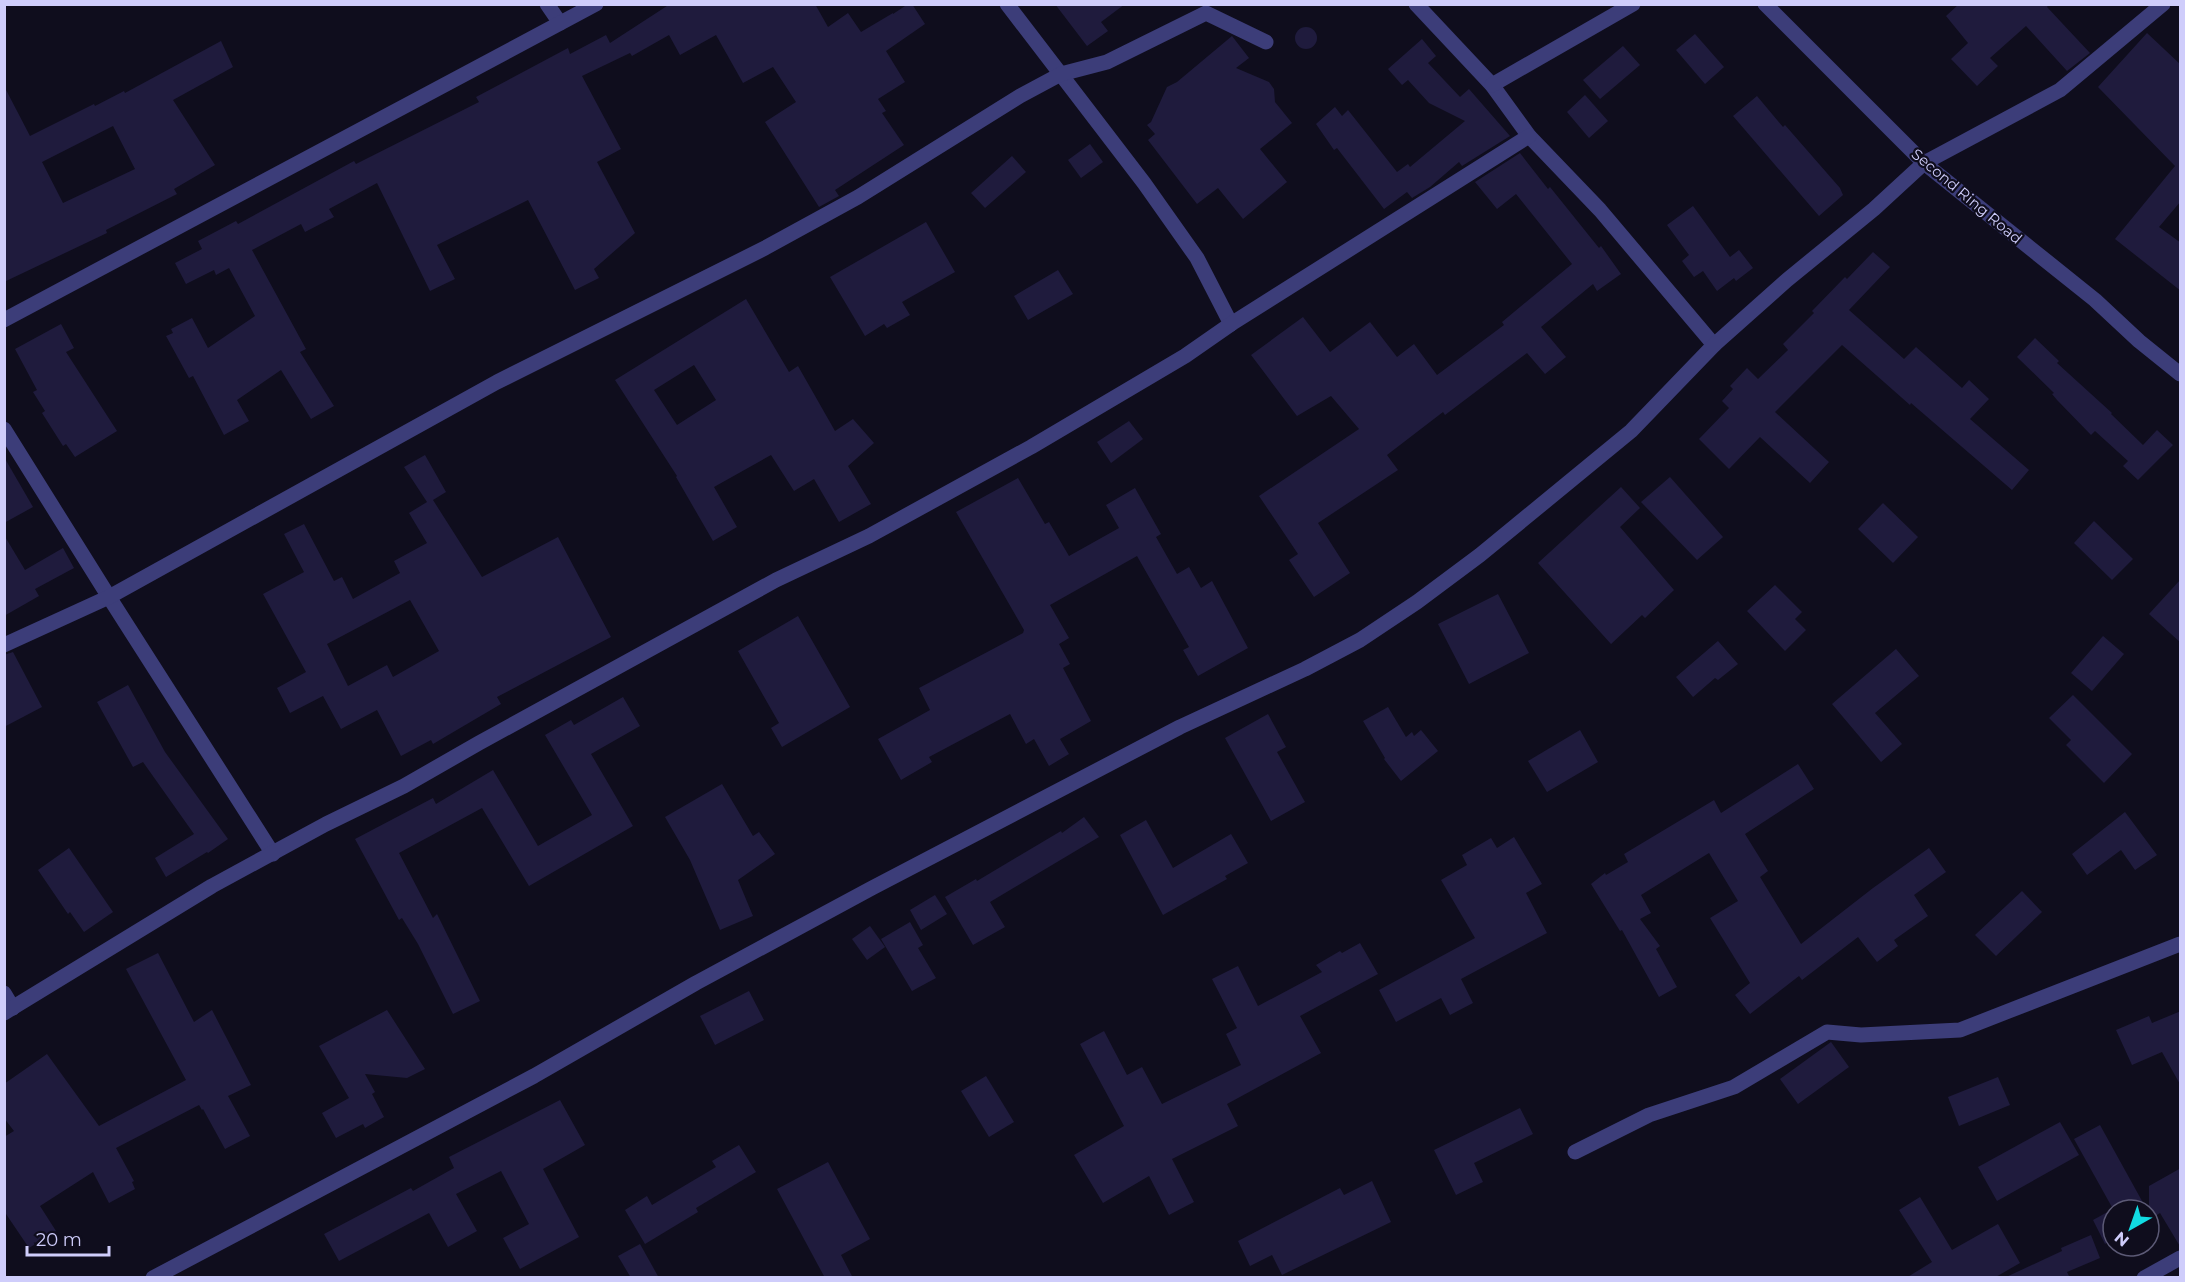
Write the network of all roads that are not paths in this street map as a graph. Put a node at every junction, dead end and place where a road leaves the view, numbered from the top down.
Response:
1 (547, 4) edge
2 (596, 4) edge
3 (1007, 4) edge
4 (1416, 4) edge
5 (1633, 4) edge
6 (1765, 4) edge
7 (2163, 4) edge
8 (560, 23) junction
9 (1266, 42) dead end
10 (1061, 74) junction
11 (1492, 85) junction
12 (1529, 136) junction
13 (1924, 163) junction
14 (4, 320) edge
15 (1231, 324) junction
16 (1714, 345) junction
17 (2181, 374) edge
18 (4, 429) edge
19 (109, 597) junction
20 (4, 645) edge
21 (273, 854) junction
22 (2181, 944) edge
23 (4, 993) edge
24 (9, 1011) edge
25 (1575, 1152) dead end
26 (2181, 1257) edge
27 (153, 1278) edge
28 (2144, 1278) edge

1 - 8 street
2 - 8 street
3 - 10 street
4 - 11 street
5 - 11 street
6 - 13 street, Second Ring Road
7 - 13 street
8 - 14 street
9 - 10 street
10 - 15 street
10 - 19 street
11 - 12 street
12 - 15 street
12 - 16 street
13 - 16 street
13 - 17 street, Second Ring Road
15 - 21 street
16 - 27 street
18 - 19 street
19 - 20 street
19 - 21 street
21 - 24 street
22 - 25 street
23 - 24 street
26 - 28 street

